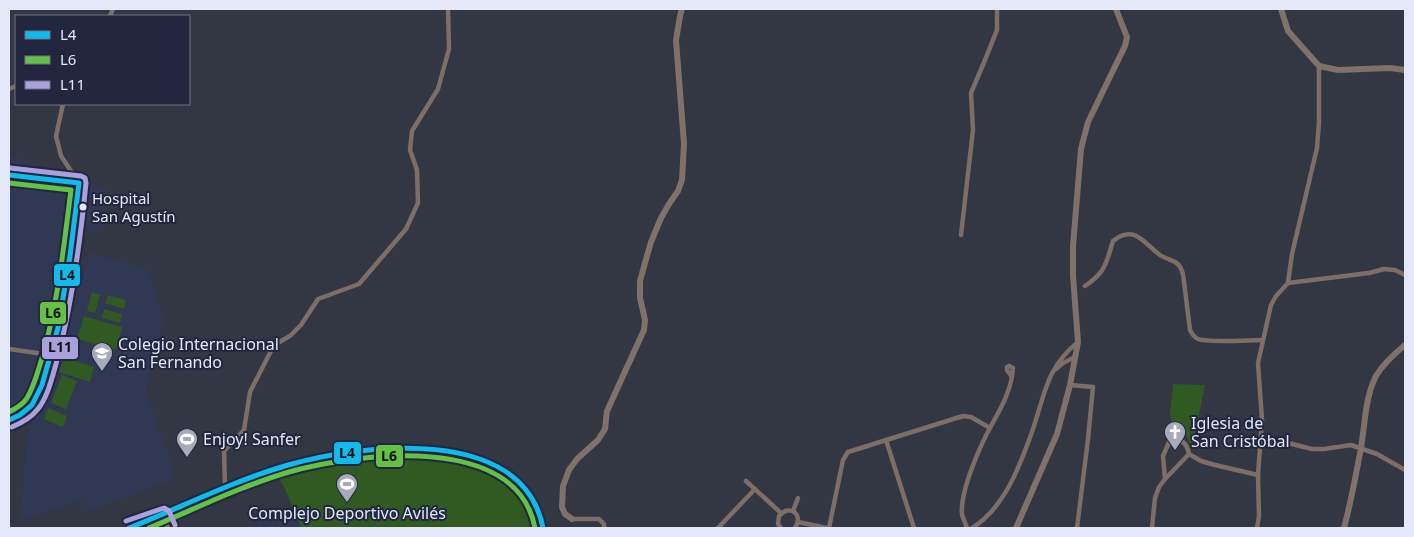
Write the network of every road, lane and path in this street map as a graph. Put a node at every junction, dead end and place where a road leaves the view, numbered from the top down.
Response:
1 (448, 9) edge
2 (682, 9) edge
3 (997, 9) edge
4 (1116, 9) edge
5 (1281, 9) edge
6 (1318, 66) junction
7 (1405, 70) edge
8 (63, 105) edge
9 (79, 183) dead end
10 (961, 235) dead end
11 (1405, 275) edge
12 (1288, 283) junction
13 (1086, 286) dead end
14 (1263, 340) junction
15 (1078, 342) junction
16 (1405, 346) edge
17 (9, 349) edge
18 (51, 355) dead end
19 (1076, 357) junction
20 (1062, 359) junction
21 (1072, 373) junction
22 (1012, 377) dead end
23 (1070, 385) junction
24 (990, 428) junction
25 (886, 440) junction
26 (1261, 442) junction
27 (1361, 448) junction
28 (1189, 454) junction
29 (1405, 470) edge
30 (1258, 475) junction
31 (1164, 479) junction
32 (746, 481) dead end
33 (225, 488) junction
34 (755, 489) junction
35 (798, 498) dead end
36 (793, 511) junction
37 (781, 513) junction
38 (163, 515) junction
39 (572, 519) joint
40 (798, 522) junction
41 (543, 527) edge
42 (129, 528) edge
43 (168, 528) edge
44 (604, 528) edge
45 (718, 528) edge
46 (780, 528) edge
47 (795, 528) edge
48 (828, 528) edge
49 (914, 528) edge
50 (967, 528) edge
51 (972, 528) edge
52 (1016, 528) edge
53 (1077, 528) edge
54 (1152, 528) edge
55 (1257, 528) edge
56 (1344, 528) edge

1 - 33 street
2 - 39 street
3 - 10 street
4 - 15 street
5 - 6 street
6 - 7 street
6 - 12 street
8 - 9 street
11 - 12 street
12 - 14 street
13 - 14 street
14 - 26 street
15 - 19 street
15 - 20 street
16 - 27 street
17 - 18 street
19 - 20 street
19 - 20 street
19 - 21 street
20 - 21 street
20 - 51 street
21 - 23 street
22 - 24 street
23 - 52 street
23 - 53 street
24 - 25 street
24 - 50 street
25 - 48 street
25 - 49 street
26 - 27 street
26 - 30 street
27 - 29 street
27 - 56 street
28 - 30 street
28 - 31 street
28 - 31 street
30 - 55 street
31 - 54 street
32 - 34 street
33 - 38 street
33 - 41 street
34 - 37 street
34 - 45 street
35 - 36 street
36 - 37 street
36 - 40 street
37 - 46 street
38 - 42 street
38 - 43 street
39 - 44 street
40 - 47 street
40 - 48 street

